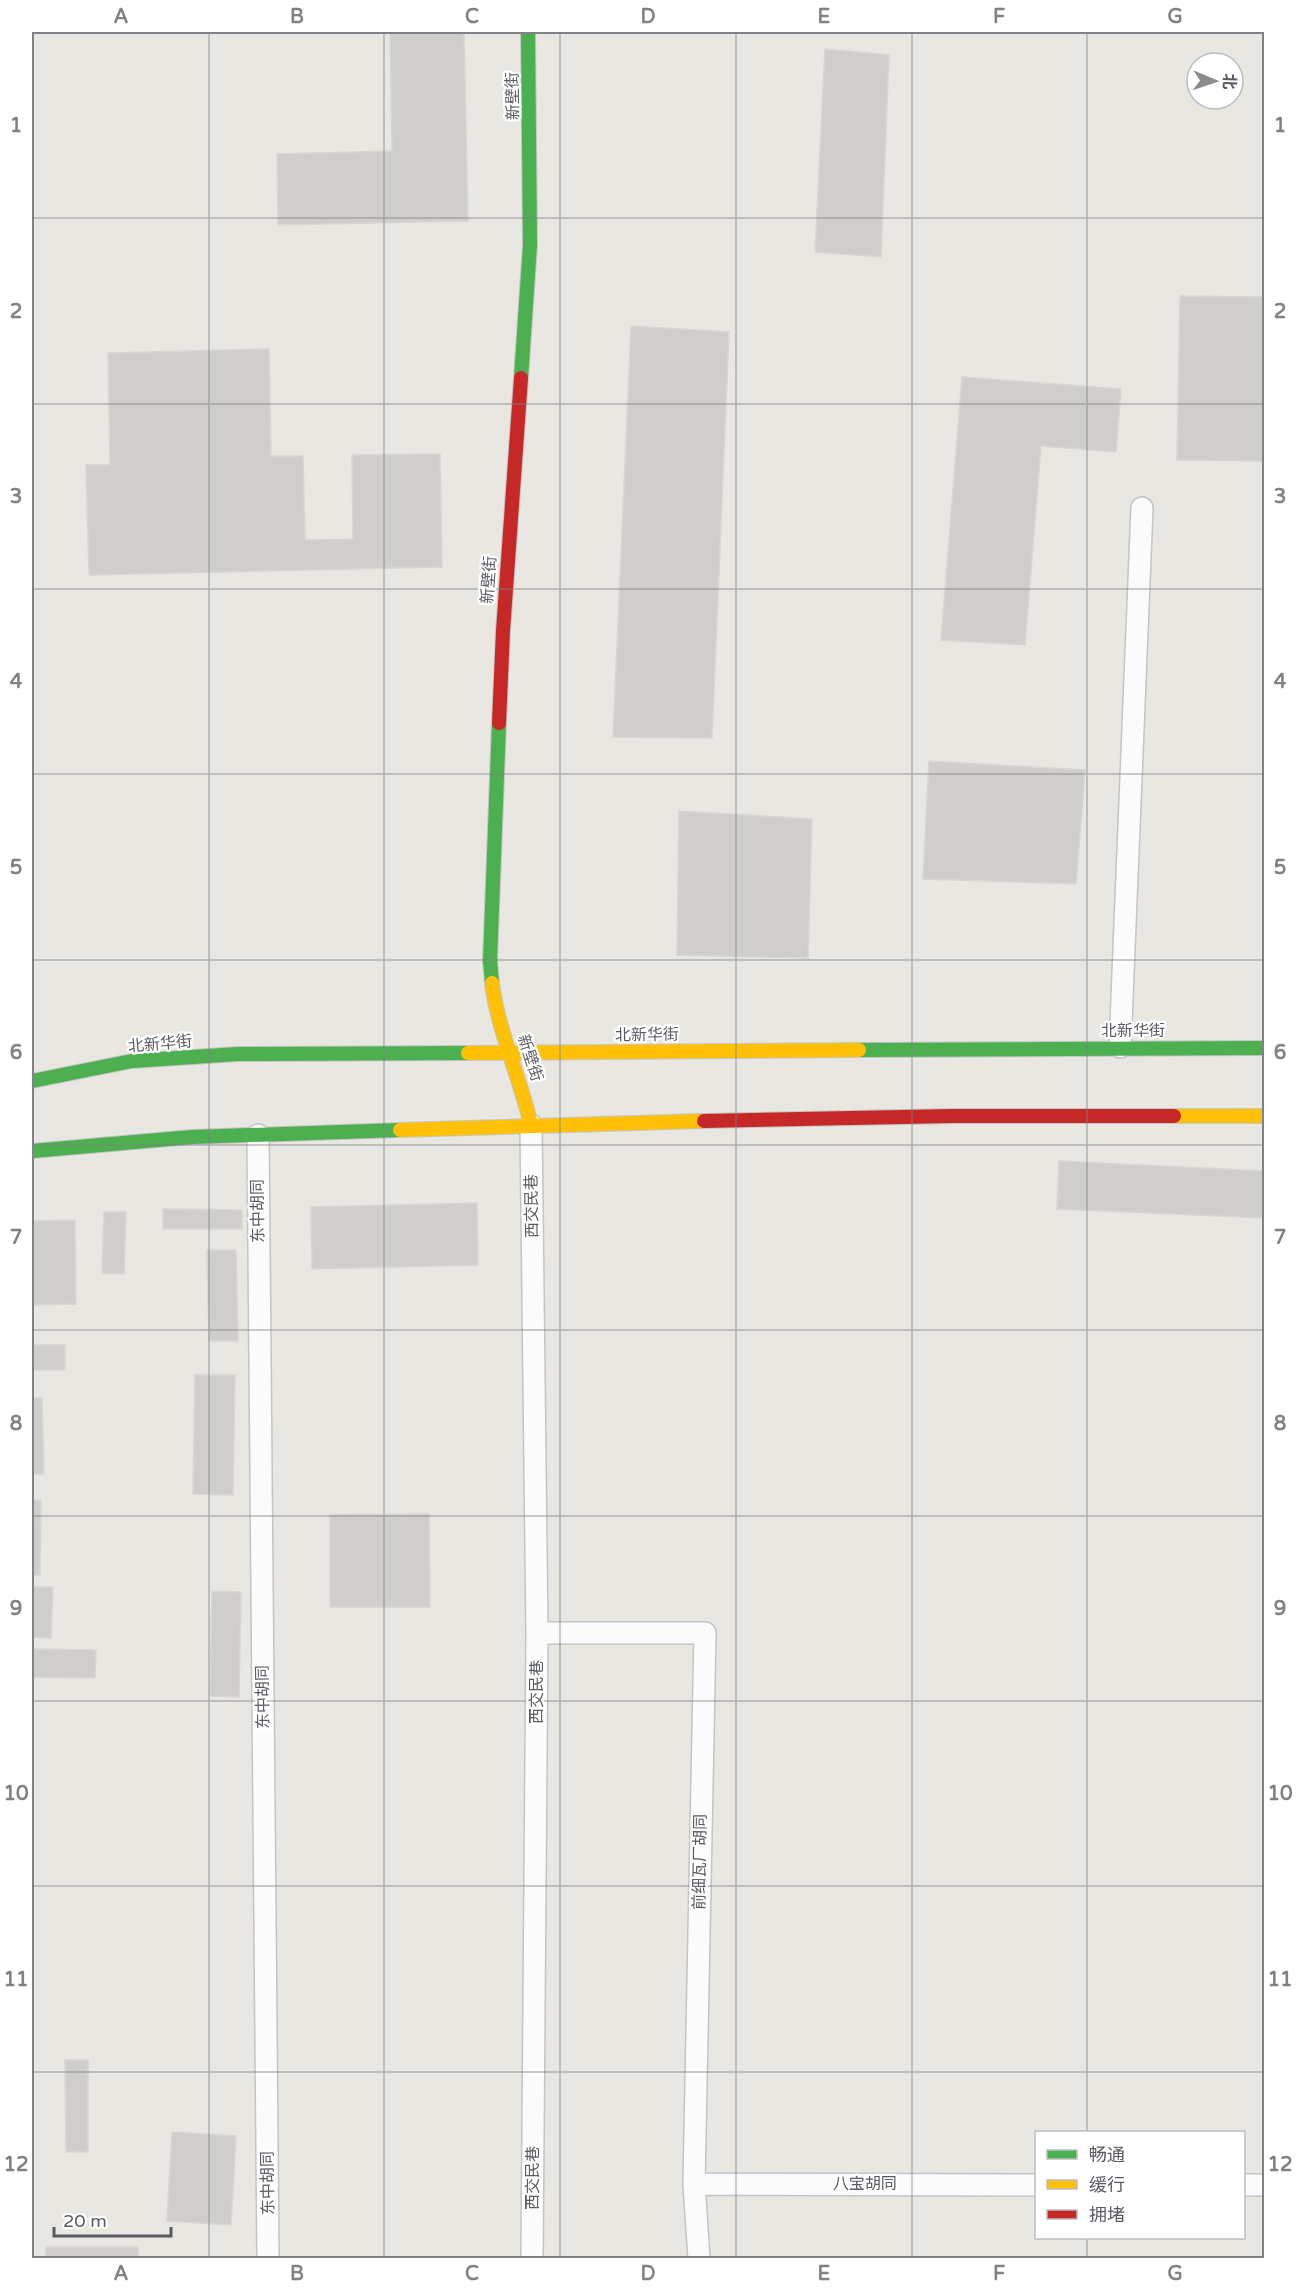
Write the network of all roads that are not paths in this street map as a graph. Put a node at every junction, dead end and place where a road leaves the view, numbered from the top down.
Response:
1 (528, 32) edge
2 (1142, 508) dead end
3 (1120, 1047) junction
4 (1264, 1048) edge
5 (511, 1053) junction
6 (32, 1081) edge
7 (1264, 1116) edge
8 (531, 1125) junction
9 (258, 1135) junction
10 (32, 1151) edge
11 (537, 1633) junction
12 (694, 2184) junction
13 (1035, 2185) edge
14 (1245, 2185) edge
15 (1264, 2185) edge
16 (268, 2259) edge
17 (532, 2259) edge
18 (699, 2259) edge

1 - 5 street, 新壁街
2 - 3 lane
3 - 4 street, 北新华街
3 - 5 street, 北新华街
5 - 6 street, 北新华街
5 - 8 street, 新壁街
7 - 8 street
8 - 9 street
8 - 11 lane, 西交民巷
9 - 10 street
9 - 16 lane, 东中胡同
11 - 12 lane, 前细瓦厂胡同
11 - 17 lane, 西交民巷
12 - 13 lane, 八宝胡同
12 - 18 lane, 前细瓦厂胡同
14 - 15 lane

